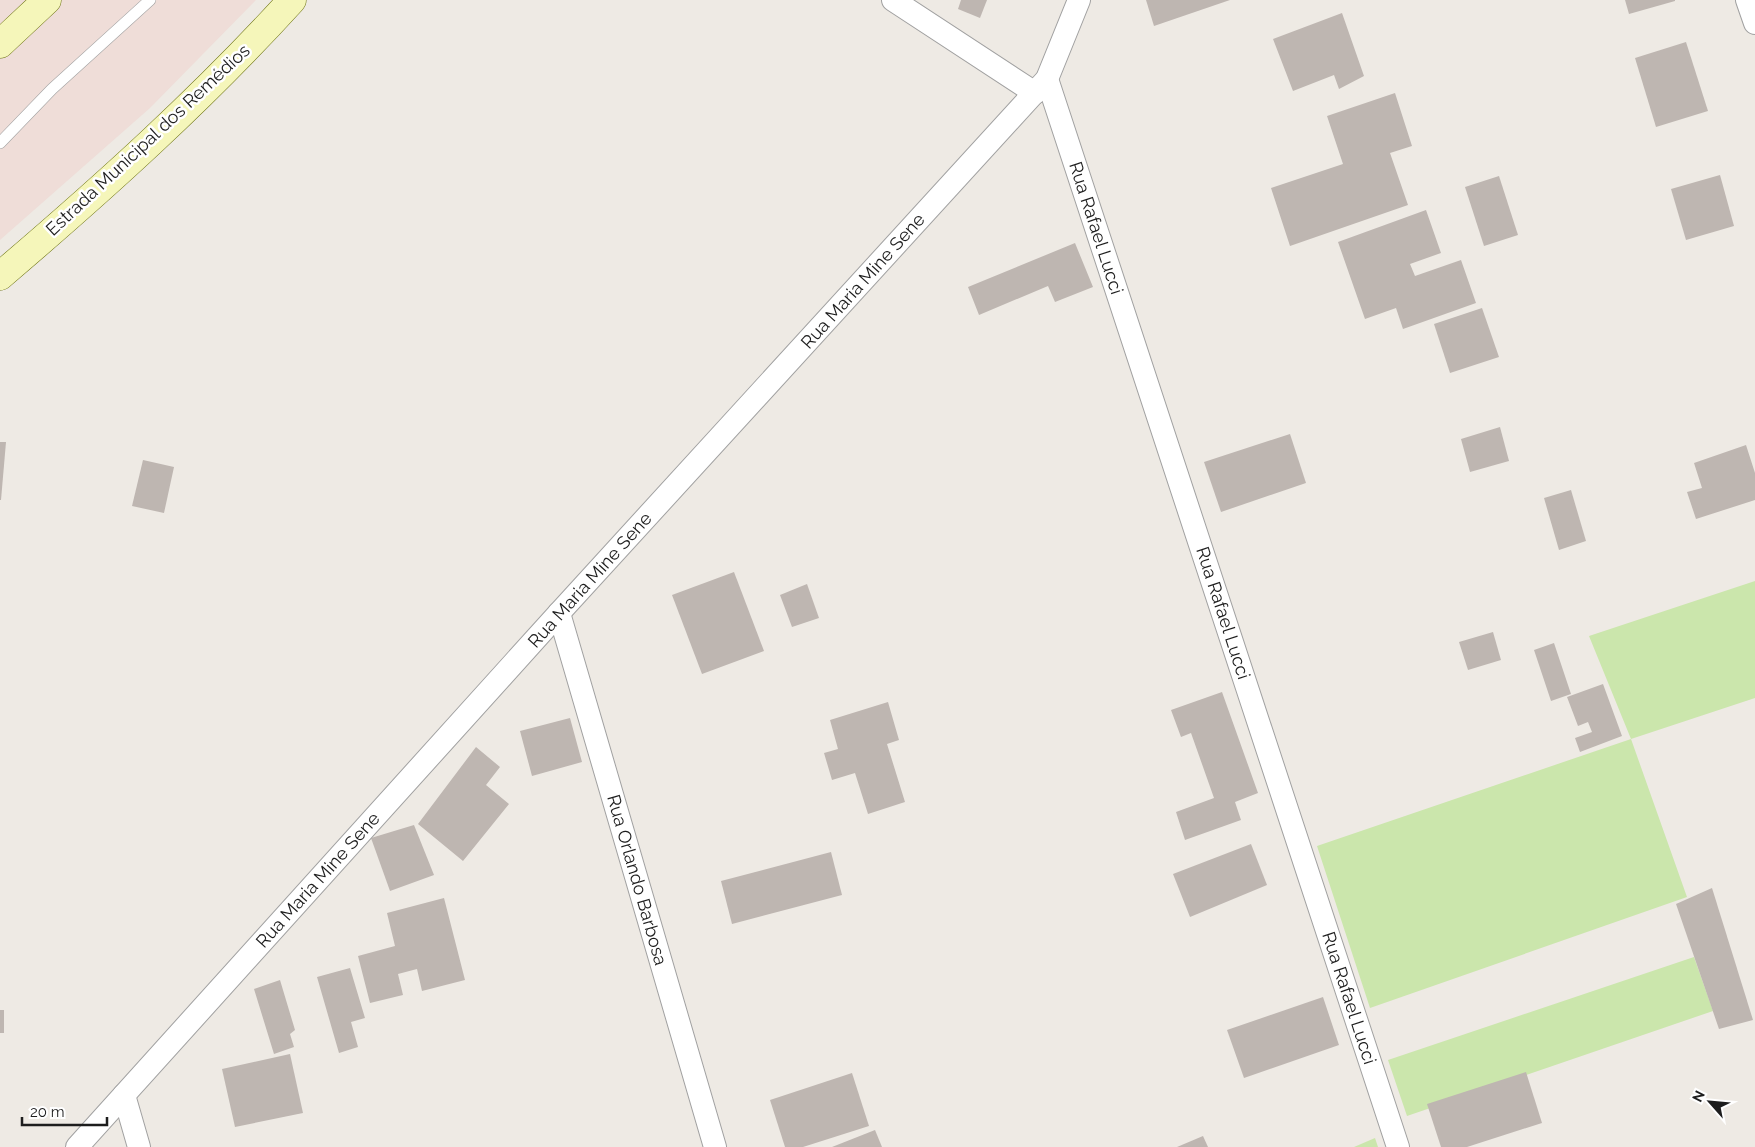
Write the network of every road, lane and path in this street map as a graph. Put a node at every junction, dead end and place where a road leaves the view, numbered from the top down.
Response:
1 (48, 0) edge
2 (150, 0) edge
3 (292, 0) edge
4 (893, 0) edge
5 (1078, 0) edge
6 (1747, 0) edge
7 (1755, 23) edge
8 (0, 44) edge
9 (1041, 86) junction
10 (0, 143) edge
11 (0, 276) edge
12 (559, 613) junction
13 (124, 1095) junction
14 (77, 1147) edge
15 (139, 1147) edge
16 (715, 1147) edge
17 (1398, 1147) edge

1 - 8 main road
2 - 10 lane
3 - 11 main road, Estrada Municipal dos Remédios
4 - 9 street
5 - 9 street, Rua Maria Mine Sene
6 - 7 street
9 - 12 street, Rua Maria Mine Sene
9 - 17 street, Rua Rafael Lucci
12 - 13 street, Rua Maria Mine Sene
12 - 16 street, Rua Orlando Barbosa
13 - 14 street, Rua Maria Mine Sene
13 - 15 street

